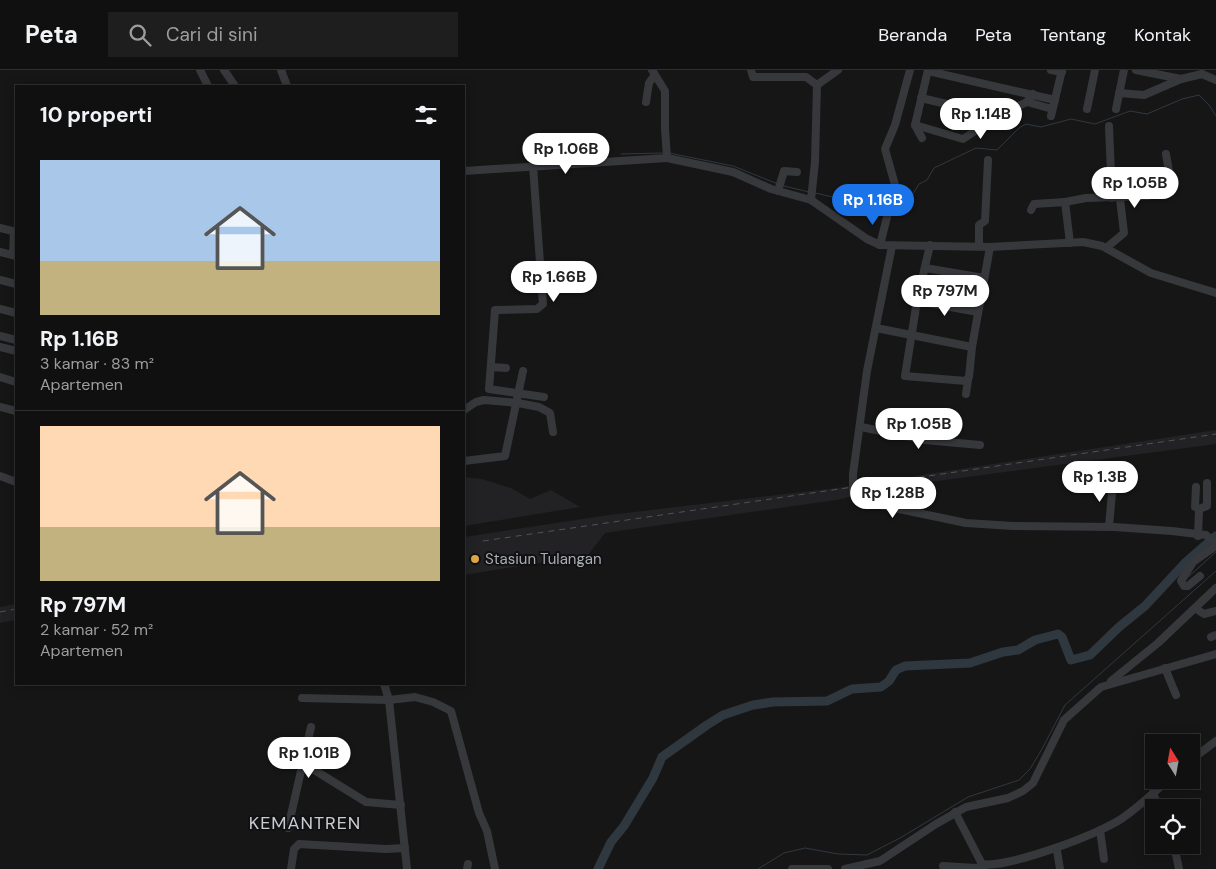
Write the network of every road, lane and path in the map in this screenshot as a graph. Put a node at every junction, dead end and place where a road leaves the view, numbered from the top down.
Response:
1 (200, 70) edge
2 (224, 70) edge
3 (281, 70) edge
4 (751, 70) edge
5 (838, 70) edge
6 (910, 70) edge
7 (1050, 70) edge
8 (1095, 70) edge
9 (1124, 70) edge
10 (1136, 70) edge
11 (928, 71) edge
12 (1062, 71) edge
13 (653, 73) edge
14 (1214, 76) edge
15 (1181, 79) junction
16 (208, 85) edge
17 (234, 85) edge
18 (287, 85) edge
19 (817, 85) junction
20 (1119, 93) junction
21 (1033, 94) junction
22 (922, 98) junction
23 (1055, 100) junction
24 (646, 102) dead end
25 (1028, 102) junction
26 (1087, 109) dead end
27 (1116, 109) dead end
28 (998, 116) junction
29 (915, 125) junction
30 (1109, 126) dead end
31 (922, 138) dead end
32 (667, 154) junction
33 (1166, 154) dead end
34 (988, 160) dead end
35 (533, 166) junction
36 (465, 171) edge
37 (797, 172) dead end
38 (779, 187) junction
39 (812, 195) junction
40 (1116, 198) junction
41 (1065, 202) junction
42 (1031, 210) dead end
43 (0, 228) edge
44 (15, 232) edge
45 (1070, 243) junction
46 (880, 245) junction
47 (930, 245) junction
48 (892, 246) junction
49 (979, 246) junction
50 (990, 247) junction
51 (1106, 248) junction
52 (0, 252) edge
53 (14, 256) edge
54 (925, 268) junction
55 (984, 278) junction
56 (0, 280) edge
57 (15, 284) edge
58 (1216, 293) edge
59 (917, 301) junction
60 (0, 309) edge
61 (978, 312) junction
62 (15, 313) edge
63 (876, 328) junction
64 (0, 336) edge
65 (911, 336) junction
66 (15, 340) edge
67 (0, 347) edge
68 (972, 347) junction
69 (15, 351) edge
70 (491, 367) junction
71 (506, 368) dead end
72 (523, 371) dead end
73 (0, 377) edge
74 (968, 380) junction
75 (15, 382) edge
76 (966, 394) dead end
77 (544, 397) dead end
78 (519, 398) junction
79 (0, 407) edge
80 (465, 409) edge
81 (15, 411) edge
82 (861, 427) junction
83 (553, 432) dead end
84 (980, 445) dead end
85 (465, 461) edge
86 (0, 476) edge
87 (15, 482) edge
88 (1113, 482) dead end
89 (1207, 483) dead end
90 (1196, 487) dead end
91 (1199, 509) junction
92 (1109, 527) junction
93 (1198, 536) junction
94 (1215, 542) edge
95 (1200, 576) dead end
96 (1216, 588) edge
97 (1195, 608) junction
98 (1216, 611) edge
99 (1216, 654) edge
100 (1165, 668) junction
101 (1107, 684) junction
102 (384, 685) edge
103 (1176, 695) dead end
104 (302, 698) dead end
105 (389, 700) junction
106 (311, 727) dead end
107 (1216, 741) edge
108 (1200, 753) edge
109 (303, 764) junction
110 (1158, 789) edge
111 (1153, 793) junction
112 (1155, 799) edge
113 (401, 806) junction
114 (955, 812) junction
115 (288, 828) dead end
116 (1100, 830) junction
117 (405, 848) junction
118 (1057, 851) junction
119 (1176, 854) edge
120 (1104, 859) dead end
121 (943, 866) dead end
122 (985, 866) junction
123 (291, 869) edge
124 (407, 869) edge
125 (494, 869) edge
126 (792, 869) edge
127 (828, 869) edge
128 (845, 869) edge
129 (1060, 869) edge
130 (1178, 869) edge

1 - 16 street
2 - 17 street
3 - 18 street
4 - 19 street
5 - 19 street
6 - 46 street
7 - 12 street
8 - 26 street
9 - 20 street
10 - 15 street
11 - 21 street
11 - 22 street
12 - 23 street
13 - 24 street
13 - 32 street
14 - 15 street
15 - 20 street
19 - 39 street
20 - 27 street
21 - 23 street
21 - 25 street
22 - 28 street
22 - 29 street
23 - 25 street
25 - 28 street
28 - 29 street
29 - 31 street
30 - 40 street
32 - 35 street
32 - 38 street
33 - 40 street
34 - 49 street
35 - 36 street
35 - 70 street
37 - 38 street
38 - 39 street
39 - 46 street
40 - 41 street
40 - 51 street
41 - 42 street
41 - 45 street
43 - 44 street
44 - 53 street
45 - 50 street
45 - 51 street
46 - 48 street
47 - 48 street
47 - 49 street
47 - 54 street
48 - 63 street
49 - 50 street
50 - 55 street
51 - 58 street
52 - 53 street
54 - 55 street
54 - 59 street
55 - 61 street
56 - 57 street
59 - 61 street
59 - 65 street
60 - 62 street
61 - 68 street
63 - 65 street
63 - 82 street
64 - 66 street
65 - 68 street
65 - 74 street
67 - 69 street
68 - 74 street
70 - 71 street
70 - 78 street
72 - 78 street
73 - 75 street
74 - 76 street
77 - 78 street
78 - 80 street
78 - 83 street
78 - 85 street
79 - 81 street
82 - 84 street
82 - 92 street
86 - 87 street
88 - 92 street
89 - 91 street
90 - 91 street
91 - 93 street
92 - 93 street
93 - 94 street
94 - 95 street
96 - 97 street
97 - 98 street
97 - 101 street
99 - 100 street
100 - 101 street
100 - 103 street
101 - 114 street
102 - 105 street
104 - 105 street
105 - 113 street
105 - 125 street
106 - 109 street
107 - 108 street
109 - 113 street
109 - 115 street
110 - 111 street
111 - 112 street
111 - 116 street
113 - 117 street
114 - 122 street
114 - 128 street
116 - 118 street
116 - 120 street
117 - 123 street
117 - 124 street
118 - 122 street
118 - 129 street
119 - 130 street
121 - 122 street
126 - 127 street

